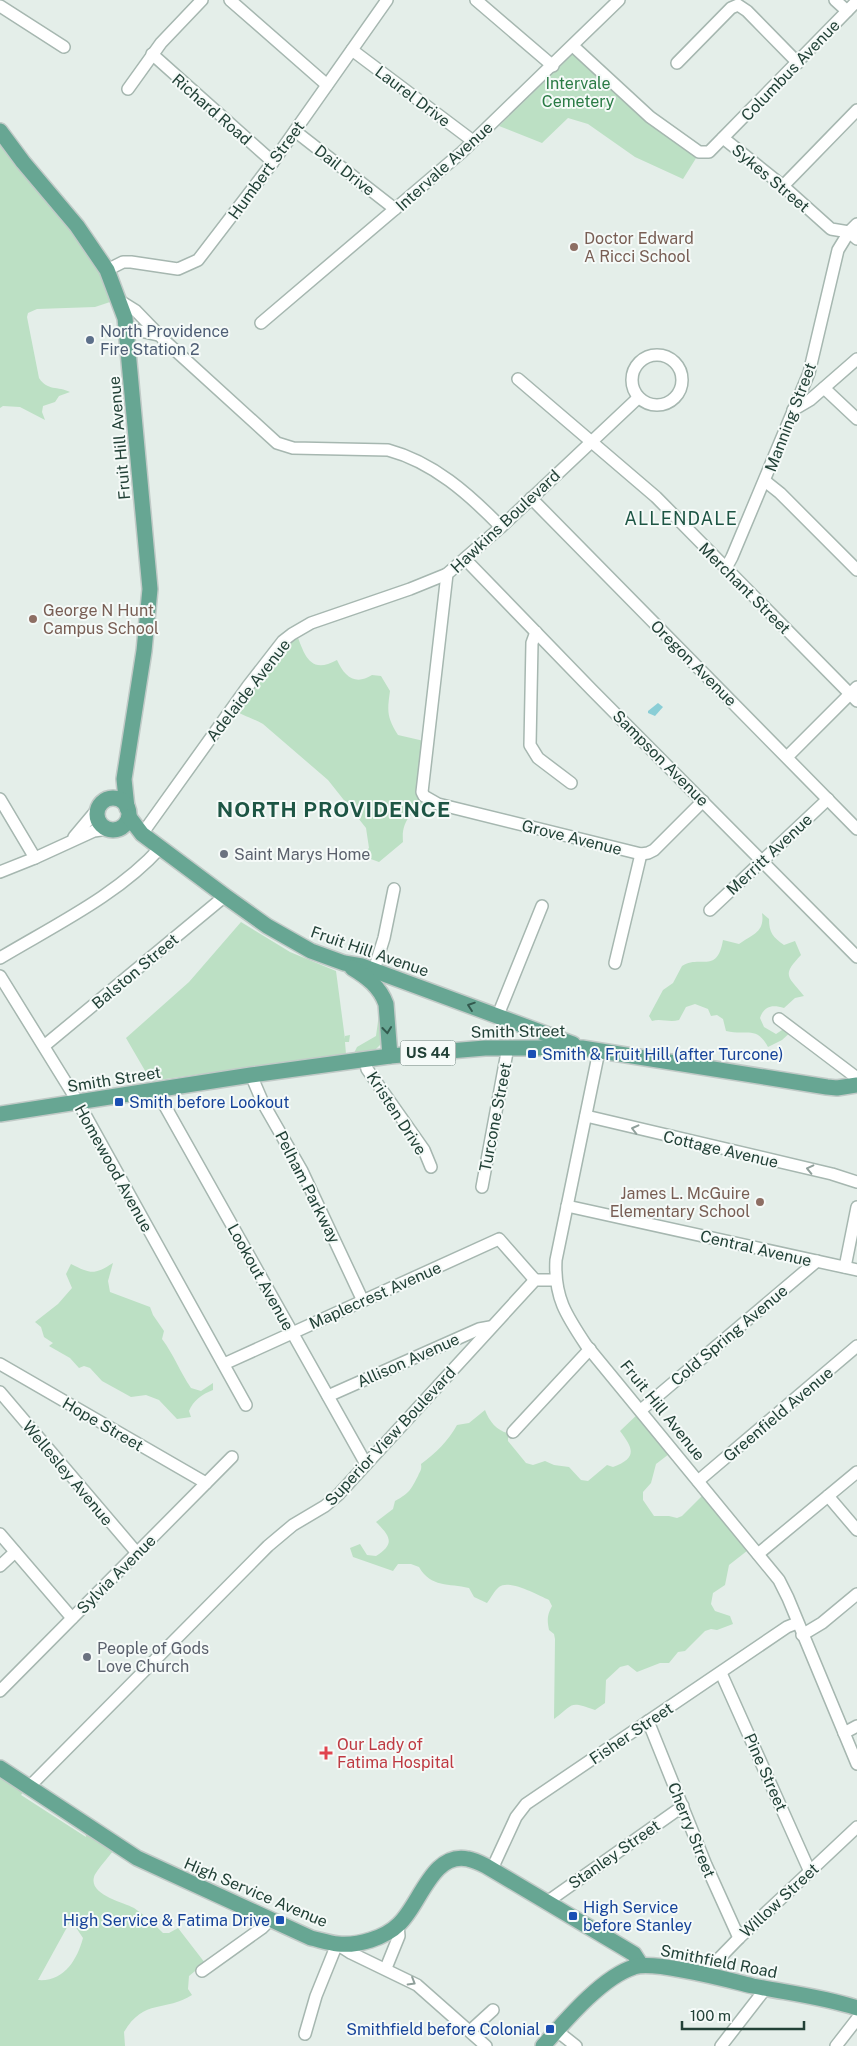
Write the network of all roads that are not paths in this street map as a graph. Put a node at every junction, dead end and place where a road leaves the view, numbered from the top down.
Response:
1 (202, 0) edge
2 (230, 0) edge
3 (476, 0) edge
4 (835, 0) edge
5 (857, 1) edge
6 (614, 2) edge
7 (380, 3) edge
8 (0, 6) edge
9 (847, 11) junction
10 (573, 46) junction
11 (64, 47) dead end
12 (352, 50) junction
13 (152, 54) junction
14 (677, 63) dead end
15 (798, 63) junction
16 (553, 66) junction
17 (327, 85) junction
18 (128, 89) dead end
19 (857, 110) edge
20 (0, 131) edge
21 (295, 131) junction
22 (723, 138) junction
23 (473, 141) junction
24 (273, 162) junction
25 (783, 186) junction
26 (395, 210) junction
27 (854, 232) edge
28 (108, 270) junction
29 (120, 301) junction
30 (261, 323) dead end
31 (127, 328) junction
32 (158, 335) junction
33 (857, 359) edge
34 (518, 379) dead end
35 (824, 388) junction
36 (638, 398) junction
37 (793, 410) junction
38 (857, 419) edge
39 (591, 441) junction
40 (764, 480) junction
41 (530, 498) junction
42 (501, 527) junction
43 (465, 559) junction
44 (726, 568) junction
45 (857, 570) edge
46 (447, 574) junction
47 (536, 632) junction
48 (855, 694) edge
49 (787, 757) junction
50 (124, 779) junction
51 (571, 783) dead end
52 (424, 796) joint
53 (0, 799) edge
54 (828, 799) junction
55 (703, 801) junction
56 (105, 802) junction
57 (121, 820) junction
58 (857, 829) edge
59 (142, 834) junction
60 (71, 840) junction
61 (161, 847) junction
62 (641, 854) junction
63 (35, 858) junction
64 (762, 860) junction
65 (0, 872) edge
66 (394, 888) dead end
67 (225, 896) junction
68 (542, 906) dead end
69 (710, 910) dead end
70 (857, 957) edge
71 (0, 958) edge
72 (344, 963) junction
73 (615, 963) dead end
74 (374, 970) junction
75 (0, 976) edge
76 (408, 982) junction
77 (386, 1004) junction
78 (498, 1015) junction
79 (779, 1019) dead end
80 (44, 1046) junction
81 (508, 1048) junction
82 (582, 1048) junction
83 (600, 1051) junction
84 (390, 1056) junction
85 (365, 1060) junction
86 (251, 1075) junction
87 (857, 1078) edge
88 (857, 1085) edge
89 (156, 1090) junction
90 (78, 1102) junction
91 (0, 1114) edge
92 (586, 1116) junction
93 (431, 1167) dead end
94 (857, 1182) edge
95 (482, 1187) dead end
96 (567, 1206) junction
97 (857, 1207) edge
98 (817, 1261) junction
99 (845, 1268) junction
100 (857, 1270) edge
101 (535, 1280) junction
102 (556, 1280) junction
103 (363, 1301) junction
104 (490, 1327) junction
105 (293, 1332) junction
106 (857, 1346) edge
107 (590, 1349) junction
108 (0, 1364) edge
109 (224, 1364) junction
110 (0, 1392) edge
111 (328, 1396) junction
112 (246, 1405) dead end
113 (641, 1410) junction
114 (513, 1432) dead end
115 (232, 1457) dead end
116 (366, 1464) junction
117 (857, 1472) edge
118 (698, 1481) junction
119 (206, 1483) junction
120 (828, 1496) junction
121 (857, 1530) edge
122 (0, 1534) edge
123 (15, 1552) junction
124 (137, 1553) junction
125 (758, 1554) junction
126 (0, 1566) edge
127 (857, 1594) edge
128 (72, 1618) junction
129 (798, 1622) junction
130 (802, 1635) junction
131 (721, 1673) junction
132 (0, 1691) edge
133 (648, 1720) junction
134 (857, 1726) edge
135 (844, 1733) junction
136 (857, 1764) edge
137 (0, 1768) edge
138 (30, 1787) junction
139 (683, 1806) junction
140 (857, 1827) edge
141 (492, 1869) junction
142 (810, 1872) junction
143 (547, 1902) junction
144 (270, 1920) junction
145 (398, 1925) junction
146 (739, 1938) junction
147 (337, 1944) junction
148 (641, 1965) junction
149 (386, 1968) junction
150 (202, 1971) dead end
151 (703, 1975) junction
152 (766, 1988) junction
153 (857, 2008) edge
154 (493, 2010) dead end
155 (857, 2019) edge
156 (470, 2031) junction
157 (557, 2031) junction
158 (304, 2034) dead end
159 (486, 2046) edge
160 (543, 2046) edge
161 (576, 2046) edge
162 (721, 2046) edge
163 (836, 2046) edge

1 - 13 street
2 - 17 street
3 - 16 street
4 - 9 street
5 - 9 street, Columbus Avenue
6 - 10 street, Intervale Avenue
7 - 12 street, Humbert Street
8 - 11 street
9 - 15 street, Columbus Avenue
10 - 16 street, Intervale Avenue
10 - 22 street, Sykes Street
12 - 17 street, Humbert Street
12 - 23 street, Laurel Drive
13 - 18 street
13 - 24 street, Richard Road
14 - 15 street
15 - 22 street, Columbus Avenue
16 - 23 street, Intervale Avenue
17 - 21 street, Humbert Street
19 - 25 street
20 - 28 main road, Fruit Hill Avenue
21 - 24 street, Humbert Street
21 - 26 street, Dail Drive
22 - 25 street, Sykes Street
23 - 26 street, Intervale Avenue
24 - 28 street, Humbert Street
25 - 27 street, Sykes Street
26 - 30 street, Intervale Avenue
27 - 37 street, Manning Street
28 - 29 main road, Fruit Hill Avenue
29 - 31 main road, Fruit Hill Avenue
29 - 32 street
31 - 32 street
31 - 50 main road, Fruit Hill Avenue
32 - 42 street
33 - 35 street
34 - 39 street, Merchant Street
35 - 37 street
35 - 38 street
36 - 36 street
36 - 39 street, Hawkins Boulevard
37 - 40 street, Manning Street
39 - 41 street, Hawkins Boulevard
39 - 44 street, Merchant Street
40 - 44 street, Manning Street
40 - 45 street
41 - 42 street, Hawkins Boulevard
41 - 49 street, Oregon Avenue
42 - 43 street, Hawkins Boulevard
43 - 46 street, Hawkins Boulevard
43 - 47 street, Sampson Avenue
44 - 48 street, Merchant Street
46 - 52 street, Hawkins Boulevard
46 - 59 street, Adelaide Avenue
47 - 51 street
47 - 55 street, Sampson Avenue
48 - 49 street
49 - 54 street, Oregon Avenue
50 - 56 main road, Fruit Hill Avenue
50 - 57 main road, Fruit Hill Avenue
52 - 62 street, Grove Avenue
53 - 63 street
54 - 58 street, Oregon Avenue
54 - 64 street, Merritt Avenue
55 - 62 street, Grove Avenue
55 - 64 street, Sampson Avenue
56 - 57 main road
56 - 57 main road
56 - 60 street
57 - 59 main road, Fruit Hill Avenue
57 - 60 street
59 - 61 main road, Fruit Hill Avenue
60 - 63 street
61 - 67 main road, Fruit Hill Avenue
61 - 71 street
62 - 73 street
63 - 65 street
64 - 69 street, Merritt Avenue
64 - 70 street, Sampson Avenue
66 - 74 street
67 - 72 main road, Fruit Hill Avenue
67 - 80 street, Balston Street
68 - 78 street
72 - 74 main road, Fruit Hill Avenue
72 - 77 main road
74 - 76 main road, Fruit Hill Avenue
75 - 80 street, Homewood Avenue
76 - 77 main road
78 -> 76 main road, Fruit Hill Avenue
77 -> 84 main road
78 - 82 main road, Fruit Hill Avenue
79 - 87 street
80 - 90 street, Homewood Avenue
81 - 82 main road, Smith Street / US 44
81 - 84 main road, Smith Street / US 44
81 - 95 street, Turcone Street
82 - 83 main road, Smith Street / US 44
83 - 88 main road, Smith Street / US 44
83 - 92 street, Fruit Hill Avenue
84 - 85 main road, Smith Street / US 44
85 - 86 main road, Smith Street / US 44
85 - 93 street, Kristen Drive
86 - 89 main road, Smith Street / US 44
86 - 103 street, Pelham Parkway
89 - 90 main road, Smith Street / US 44
89 - 105 street, Lookout Avenue
90 - 91 main road, Smith Street / US 44
90 - 109 street, Homewood Avenue
94 -> 92 street, Cottage Avenue
92 - 96 street, Fruit Hill Avenue
96 - 98 street, Central Avenue
96 - 102 street, Fruit Hill Avenue
97 - 99 street
98 - 99 street, Central Avenue
98 - 113 street, Cold Spring Avenue
99 - 100 street, Central Avenue
101 - 102 street
101 - 103 street, Maplecrest Avenue
101 - 104 street, Superior View Boulevard
102 - 107 street, Fruit Hill Avenue
103 - 105 street, Maplecrest Avenue
104 - 111 street, Allison Avenue
104 - 116 street, Superior View Boulevard
105 - 109 street, Maplecrest Avenue
105 - 111 street, Lookout Avenue
106 - 118 street, Greenfield Avenue
107 - 113 street, Fruit Hill Avenue
107 - 114 street
108 - 119 street, Hope Street
109 - 112 street, Homewood Avenue
110 - 124 street, Wellesley Avenue
111 - 116 street, Lookout Avenue
113 - 118 street, Fruit Hill Avenue
115 - 119 street, Sylvia Avenue
116 - 138 street, Superior View Boulevard
117 - 120 street
118 - 125 street, Fruit Hill Avenue
119 - 124 street, Sylvia Avenue
120 - 121 street
120 - 125 street
122 - 123 street
123 - 126 street
123 - 128 street
124 - 128 street, Sylvia Avenue
125 - 129 street, Fruit Hill Avenue
127 - 130 street
128 - 132 street, Sylvia Avenue
129 - 130 street, Fruit Hill Avenue
129 - 131 street, Fisher Street
130 - 135 street, Fruit Hill Avenue
131 - 133 street, Fisher Street
131 - 142 street, Pine Street
133 - 139 street, Cherry Street
133 - 141 street, Fisher Street
134 - 135 street
135 - 136 street, Fruit Hill Avenue
137 - 138 main road, High Service Avenue
138 - 144 main road, High Service Avenue
139 - 143 street, Stanley Street
139 - 146 street, Cherry Street
140 - 142 street, Willow Street
141 - 143 main road, High Service Avenue
141 - 145 main road, High Service Avenue
142 - 146 street, Willow Street
143 - 148 main road, High Service Avenue
144 - 147 main road, High Service Avenue
144 - 150 street
145 - 147 main road, High Service Avenue
145 - 149 street
146 - 151 street, Willow Street
147 - 149 street
147 - 158 street
148 - 151 main road, Smithfield Road
148 - 157 main road, Smithfield Road
149 -> 156 street
151 - 152 main road, Smithfield Road
152 - 153 main road, Smithfield Road
152 - 162 street
154 - 156 street
155 - 163 street
156 - 159 street
157 - 160 main road, Smithfield Road
157 - 161 street

